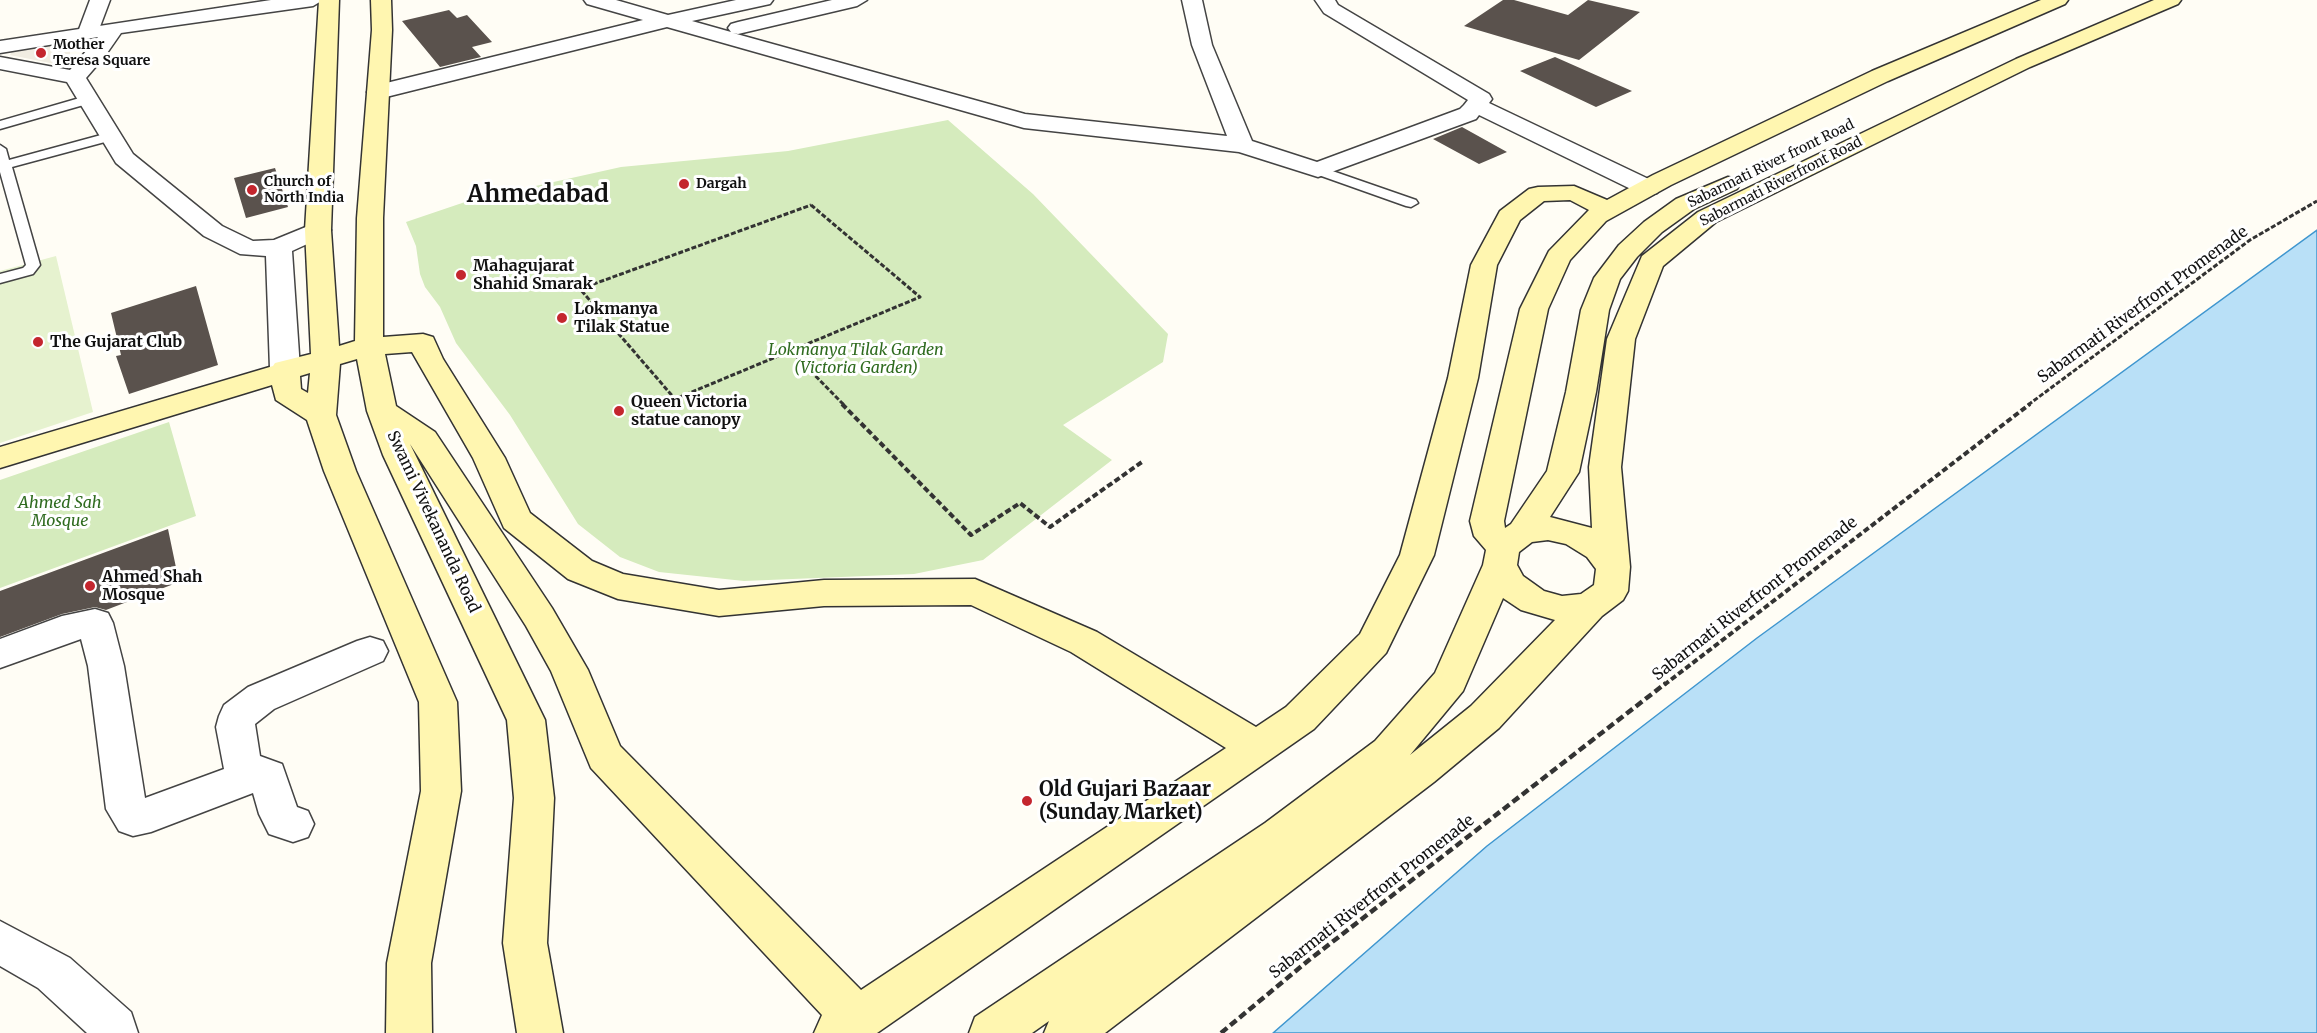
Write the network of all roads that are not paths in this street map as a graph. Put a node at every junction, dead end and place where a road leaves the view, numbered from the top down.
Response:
1 (100, 0) edge
2 (313, 0) edge
3 (328, 0) edge
4 (381, 0) edge
5 (594, 0) edge
6 (763, 0) edge
7 (857, 0) edge
8 (1192, 0) edge
9 (2058, 0) edge
10 (2138, 0) edge
11 (2171, 0) edge
12 (1335, 3) edge
13 (667, 20) junction
14 (114, 28) junction
15 (88, 32) junction
16 (716, 34) junction
17 (0, 47) edge
18 (0, 63) edge
19 (75, 77) junction
20 (378, 92) junction
21 (90, 99) junction
22 (1475, 105) junction
23 (0, 125) edge
24 (111, 136) junction
25 (1242, 145) junction
26 (0, 149) edge
27 (5, 165) junction
28 (1318, 170) junction
29 (1648, 188) junction
30 (1411, 203) dead end
31 (1607, 210) junction
32 (318, 230) junction
33 (279, 247) junction
34 (0, 279) edge
35 (369, 346) junction
36 (326, 359) junction
37 (285, 369) junction
38 (382, 411) junction
39 (321, 415) junction
40 (0, 458) edge
41 (1508, 548) junction
42 (1613, 567) junction
43 (1589, 607) junction
44 (370, 651) dead end
45 (0, 654) edge
46 (1257, 747) junction
47 (245, 776) junction
48 (293, 824) dead end
49 (0, 942) edge
50 (847, 1026) edge
51 (115, 1033) edge
52 (409, 1033) edge
53 (540, 1033) edge
54 (992, 1033) edge
55 (1067, 1033) edge

1 - 15 street
2 - 14 street
3 - 32 main road
4 - 20 main road, Swami Vivekananda Road
5 - 13 street
6 - 13 street
7 - 16 street
8 - 25 street
9 - 29 main road
10 - 41 main road, Sabarmati River front Road
11 - 42 main road, Sabarmati Riverfront Road
12 - 22 street
13 - 16 street
13 - 20 street
14 - 15 street
14 - 19 street
15 - 17 street
16 - 25 street
18 - 19 street
19 - 21 street
20 - 35 main road, Swami Vivekananda Road
21 - 23 lane
21 - 24 street
22 - 28 street
22 - 29 street
24 - 27 lane
24 - 33 street
25 - 28 street
26 - 27 lane
27 - 34 lane
28 - 30 lane
29 - 31 main road
31 - 41 main road
31 - 46 main road
32 - 33 street
32 - 36 main road
33 - 37 street
35 - 36 main road
35 - 38 main road, Swami Vivekananda Road
35 - 46 main road
36 - 37 main road
36 - 39 main road
37 - 39 main road
37 - 40 main road
38 - 50 main road
38 - 53 main road, Swami Vivekananda Road
39 - 52 main road
41 - 42 main road
41 - 43 main road
41 - 54 main road, Sabarmati River front Road
42 - 43 main road
43 - 55 main road
44 - 47 street
45 - 47 street
46 - 50 main road
47 - 48 street
49 - 51 street

